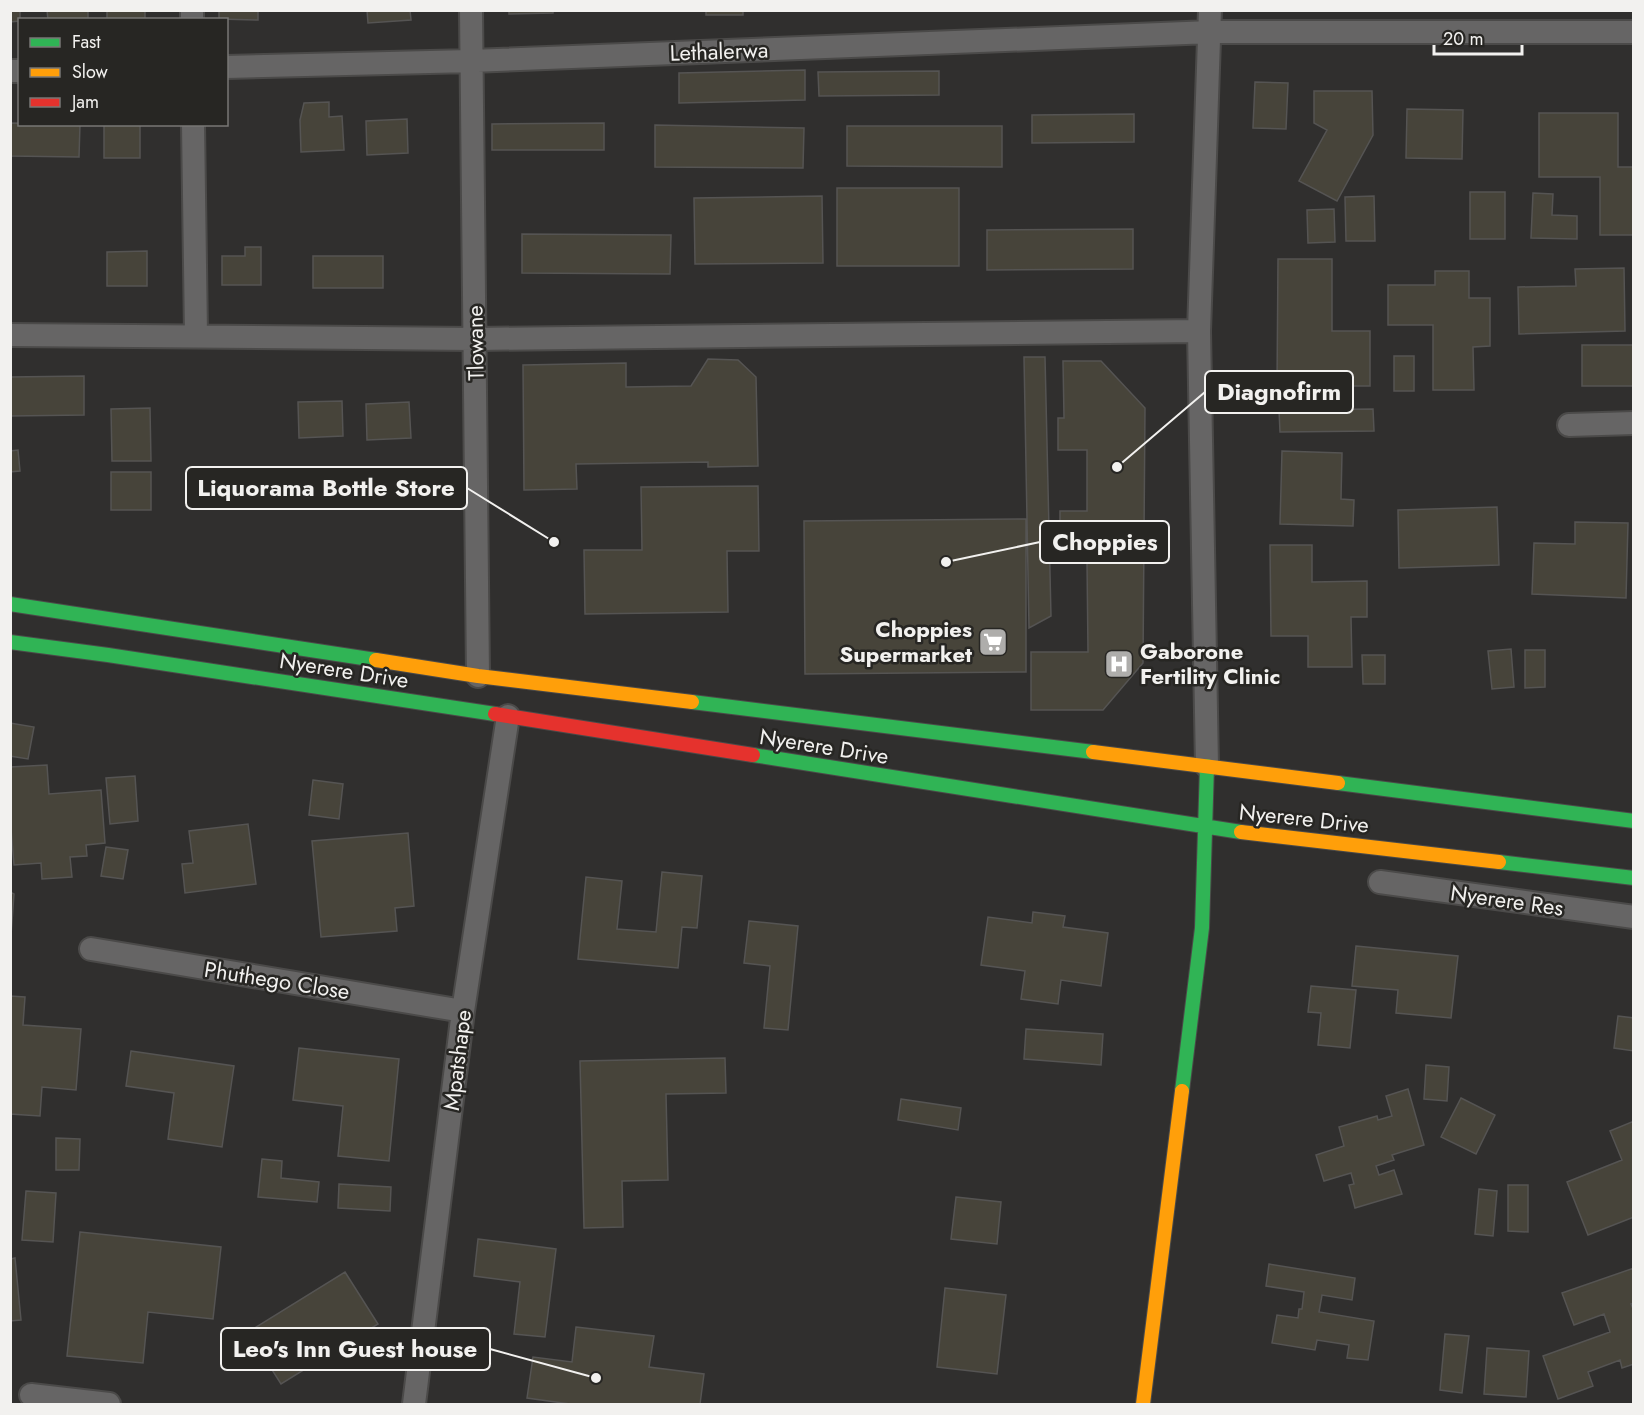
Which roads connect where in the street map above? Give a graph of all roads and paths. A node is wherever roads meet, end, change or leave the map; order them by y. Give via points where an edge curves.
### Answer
1 (471, 10) edge
2 (1211, 21) edge
3 (1634, 32) edge
4 (471, 61) junction
5 (228, 67) edge
6 (192, 126) edge
7 (1199, 331) junction
8 (10, 335) edge
9 (196, 335) junction
10 (475, 339) junction
11 (1634, 423) edge
12 (1569, 425) dead end
13 (10, 604) edge
14 (10, 642) edge
15 (478, 676) junction
16 (508, 716) junction
17 (1208, 766) junction
18 (1634, 821) edge
19 (1205, 828) junction
20 (1634, 878) edge
21 (1380, 882) dead end
22 (1634, 917) edge
23 (91, 949) dead end
24 (463, 1011) junction
25 (31, 1395) dead end
26 (109, 1404) edge
27 (414, 1404) edge
28 (1143, 1404) edge

1 - 4 street, Tlowane
2 - 3 street, Lethalerwa
2 - 4 street, Lethalerwa
2 - 7 street
4 - 5 street, Lethalerwa
4 - 10 street, Tlowane
6 - 9 street
7 - 10 street
7 - 17 street
8 - 9 street
9 - 10 street
10 - 15 street, Tlowane
11 - 12 street
13 - 15 main road, Nyerere Drive
14 - 16 main road, Nyerere Drive
15 - 17 main road, Nyerere Drive
16 - 19 main road, Nyerere Drive
16 - 24 street, Mpatshape
17 - 18 main road, Nyerere Drive
17 - 19 main road
19 - 20 main road, Nyerere Drive
19 - 28 main road via 1202,927
21 - 22 street, Nyerere Res
23 - 24 street, Phuthego Close
24 - 27 street, Mpatshape
25 - 26 street

